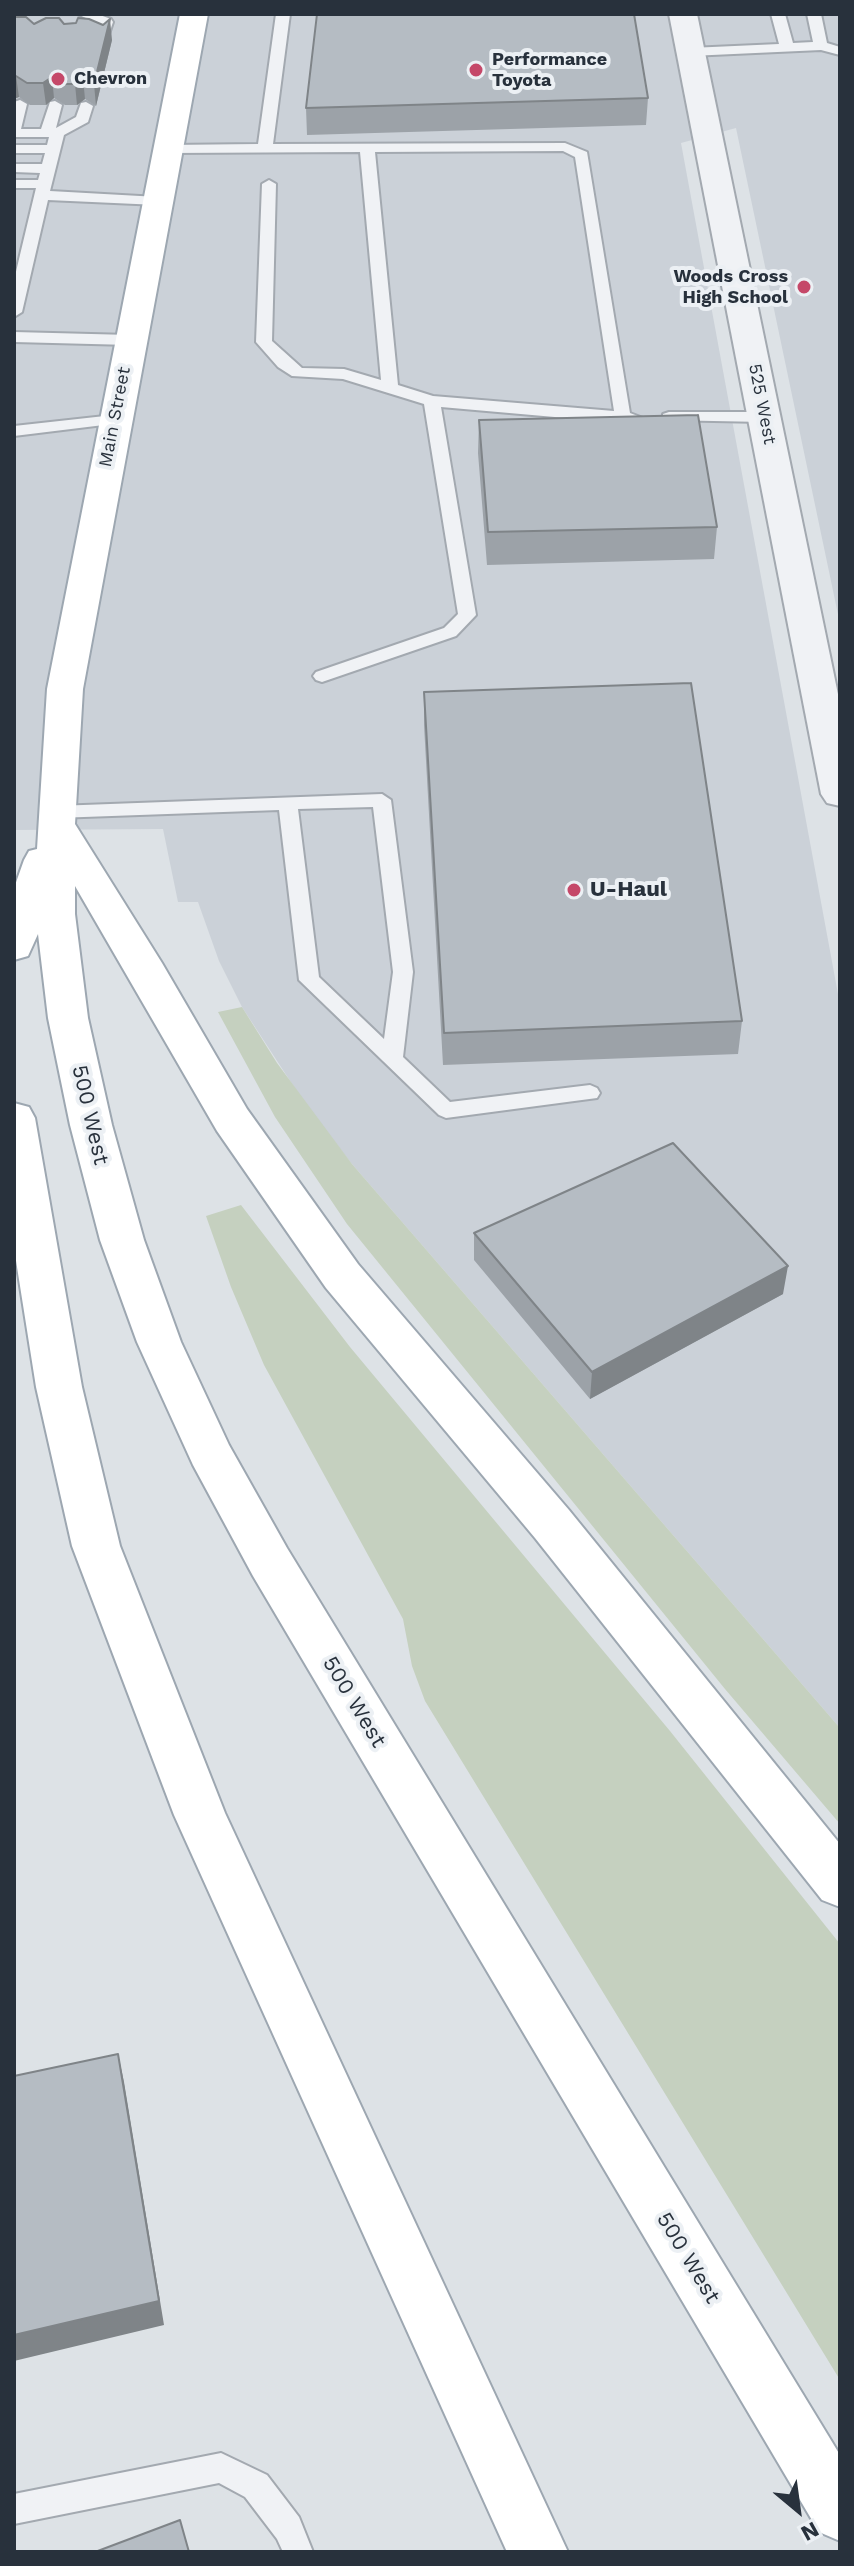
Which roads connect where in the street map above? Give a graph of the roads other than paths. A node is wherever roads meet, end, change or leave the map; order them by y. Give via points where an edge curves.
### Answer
1 (84, 14) edge
2 (194, 14) edge
3 (283, 14) edge
4 (683, 14) edge
5 (778, 14) edge
6 (814, 14) edge
7 (101, 40) edge
8 (821, 46) junction
9 (787, 47) junction
10 (840, 51) edge
11 (690, 52) junction
12 (20, 104) edge
13 (55, 105) edge
14 (86, 106) edge
15 (14, 131) edge
16 (52, 139) junction
17 (367, 148) junction
18 (14, 149) edge
19 (168, 149) junction
20 (265, 149) junction
21 (14, 168) edge
22 (45, 183) junction
23 (14, 184) edge
24 (269, 184) dead end
25 (158, 201) junction
26 (14, 243) edge
27 (31, 243) junction
28 (14, 311) edge
29 (14, 337) edge
30 (130, 340) junction
31 (390, 388) junction
32 (432, 401) junction
33 (764, 417) junction
34 (623, 418) junction
35 (114, 420) junction
36 (14, 431) edge
37 (322, 676) dead end
38 (840, 794) edge
39 (288, 804) junction
40 (56, 818) junction
41 (14, 946) edge
42 (392, 1059) junction
43 (590, 1093) dead end
44 (14, 1118) edge
45 (840, 1883) edge
46 (14, 2509) edge
47 (840, 2511) edge
48 (298, 2552) edge
49 (538, 2552) edge

1 - 7 lane via 106,22
2 - 19 main road, Main Street
3 - 20 lane
4 - 11 street, 525 West
5 - 9 lane
6 - 8 lane
8 - 9 lane
8 - 10 lane
9 - 11 lane
11 - 33 street, 525 West
12 - 15 lane
13 - 16 lane
14 - 16 lane via 83,119
15 - 16 lane
16 - 18 lane
16 - 22 lane
17 - 20 lane
17 - 31 lane
17 - 34 lane via 565,147 582,155
19 - 20 lane
19 - 25 main road, Main Street
21 - 22 lane
22 - 23 lane
22 - 25 lane
22 - 27 lane
24 - 31 lane via 264,342 298,373 344,374
25 - 30 main road, Main Street
26 - 27 lane
27 - 28 lane
29 - 30 lane
30 - 35 main road, Main Street
31 - 32 lane
32 - 34 lane
32 - 37 lane via 467,615 450,632
33 - 34 lane
33 - 38 street, 525 West
35 - 36 lane
35 - 40 main road, Main Street via 70,658
39 - 40 lane
39 - 42 lane via 309,980
39 - 42 lane via 382,800 403,972
40 - 41 main road
40 - 45 main road via 232,1120 342,1276 552,1524
40 - 47 main road, 500 West via 55,914 68,1018 91,1125 122,1240 159,1342 209,1452
42 - 43 lane via 446,1110
44 - 49 main road via 59,1387 96,1546 200,1815
46 - 48 lane via 221,2468 256,2486 288,2528

